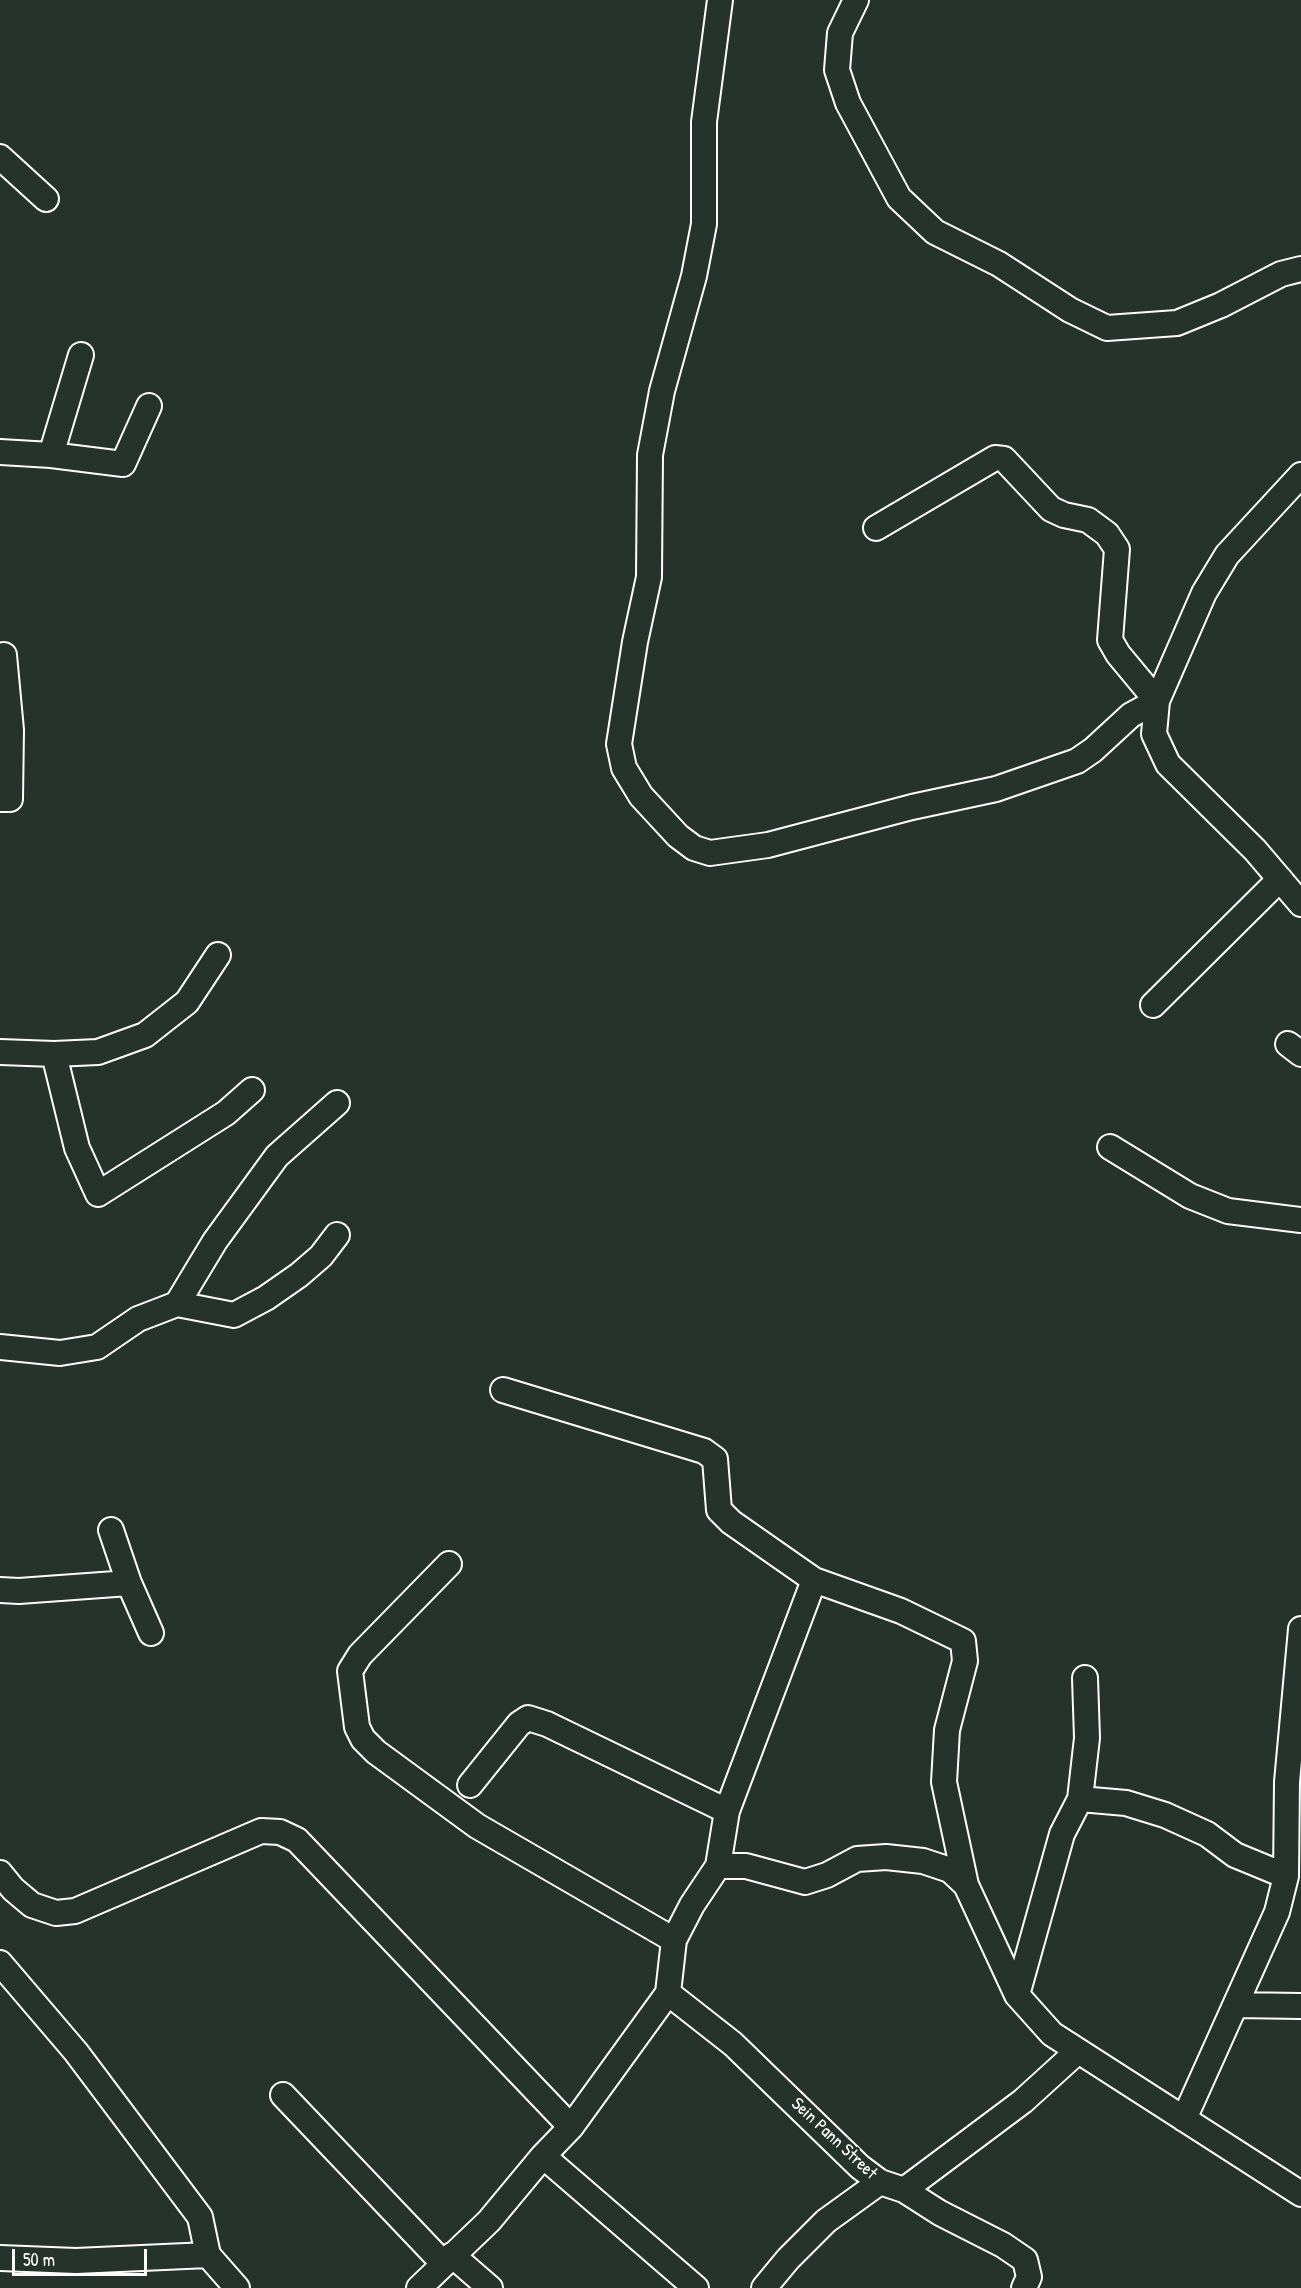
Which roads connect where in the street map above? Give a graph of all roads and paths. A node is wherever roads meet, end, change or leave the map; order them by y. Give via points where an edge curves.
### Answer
1 (720, 0) edge
2 (856, 0) edge
3 (0, 157) edge
4 (46, 199) dead end
5 (1301, 269) edge
6 (81, 355) dead end
7 (149, 406) dead end
8 (0, 452) edge
9 (51, 455) junction
10 (1301, 475) edge
11 (876, 528) dead end
12 (4, 655) dead end
13 (1157, 701) junction
14 (0, 799) edge
15 (1280, 879) junction
16 (1301, 904) edge
17 (218, 955) dead end
18 (1153, 1005) dead end
19 (0, 1052) edge
20 (54, 1054) junction
21 (252, 1090) dead end
22 (337, 1103) dead end
23 (1110, 1147) dead end
24 (1301, 1220) edge
25 (337, 1235) dead end
26 (177, 1304) junction
27 (0, 1347) edge
28 (502, 1390) dead end
29 (111, 1530) dead end
30 (449, 1564) dead end
31 (814, 1580) junction
32 (129, 1583) junction
33 (0, 1590) edge
34 (151, 1633) dead end
35 (1301, 1641) edge
36 (1085, 1678) dead end
37 (470, 1785) dead end
38 (1080, 1799) junction
39 (727, 1811) junction
40 (718, 1866) junction
41 (0, 1873) edge
42 (1286, 1876) junction
43 (966, 1885) junction
44 (674, 1940) junction
45 (0, 1963) edge
46 (668, 1993) junction
47 (1017, 1995) junction
48 (1236, 2005) junction
49 (1301, 2006) edge
50 (1078, 2051) junction
51 (283, 2095) dead end
52 (1184, 2119) junction
53 (571, 2127) junction
54 (543, 2156) junction
55 (880, 2182) junction
56 (904, 2190) junction
57 (1301, 2194) edge
58 (208, 2255) junction
59 (0, 2258) edge
60 (447, 2259) junction
61 (237, 2288) edge
62 (419, 2288) edge
63 (490, 2288) edge
64 (696, 2288) edge
65 (764, 2288) edge
66 (1024, 2288) edge

1 - 13 street via 704,122 704,225 650,455 649,577 618,744 624,768 640,796 694,848 710,853 768,845 996,789 1077,761 1131,714
2 - 5 street via 840,33 840,81 898,198 935,232 999,264 1070,310 1107,328 1177,323 1281,274
3 - 4 street
6 - 9 street
7 - 9 street via 123,464
8 - 9 street
10 - 13 street via 1227,555 1204,593
11 - 13 street via 995,458 1004,459 1051,509 1088,520 1107,534 1117,549 1110,640
12 - 14 street via 11,730 10,799
13 - 15 street via 1154,735 1168,764
15 - 16 street
15 - 18 street
17 - 20 street via 187,1002 145,1035 98,1052
19 - 20 street
20 - 21 street via 77,1148 98,1194 226,1113
22 - 26 street via 277,1156 215,1241
23 - 24 street via 1190,1196 1228,1211
25 - 26 street via 299,1275 234,1315
26 - 27 street via 138,1318 98,1347 60,1353
28 - 31 street via 704,1450 715,1459 719,1510
29 - 32 street
30 - 44 street via 360,1655 350,1671 357,1727 363,1739 477,1826
31 - 39 street
31 - 43 street via 901,1611 963,1641 965,1661 947,1730 944,1782
32 - 33 street
32 - 34 street
35 - 42 street via 1287,1782
36 - 38 street via 1087,1738
37 - 39 street via 528,1718
38 - 42 street via 1126,1803 1165,1815 1207,1834 1235,1855
38 - 47 street via 1062,1834
39 - 40 street
40 - 43 street via 746,1866 805,1882 857,1859 886,1857 923,1861 950,1870
40 - 44 street
41 - 53 street via 32,1905 56,1913 75,1911 261,1831 280,1832 297,1840
42 - 48 street via 1277,1912
43 - 47 street
44 - 46 street
45 - 58 street via 76,2052 200,2217
46 - 53 street
46 - 55 street, Sein Pann Street via 733,2044
47 - 50 street via 1052,2034
48 - 49 street
48 - 52 street
50 - 52 street
50 - 56 street via 1023,2101
51 - 60 street
52 - 57 street
53 - 54 street
54 - 60 street via 489,2221
54 - 64 street
55 - 56 street, Sein Pann Street
55 - 65 street via 826,2221
56 - 66 street, Sein Pann Street via 1025,2260 1029,2277
58 - 59 street via 76,2261
58 - 61 street
60 - 62 street
60 - 63 street

